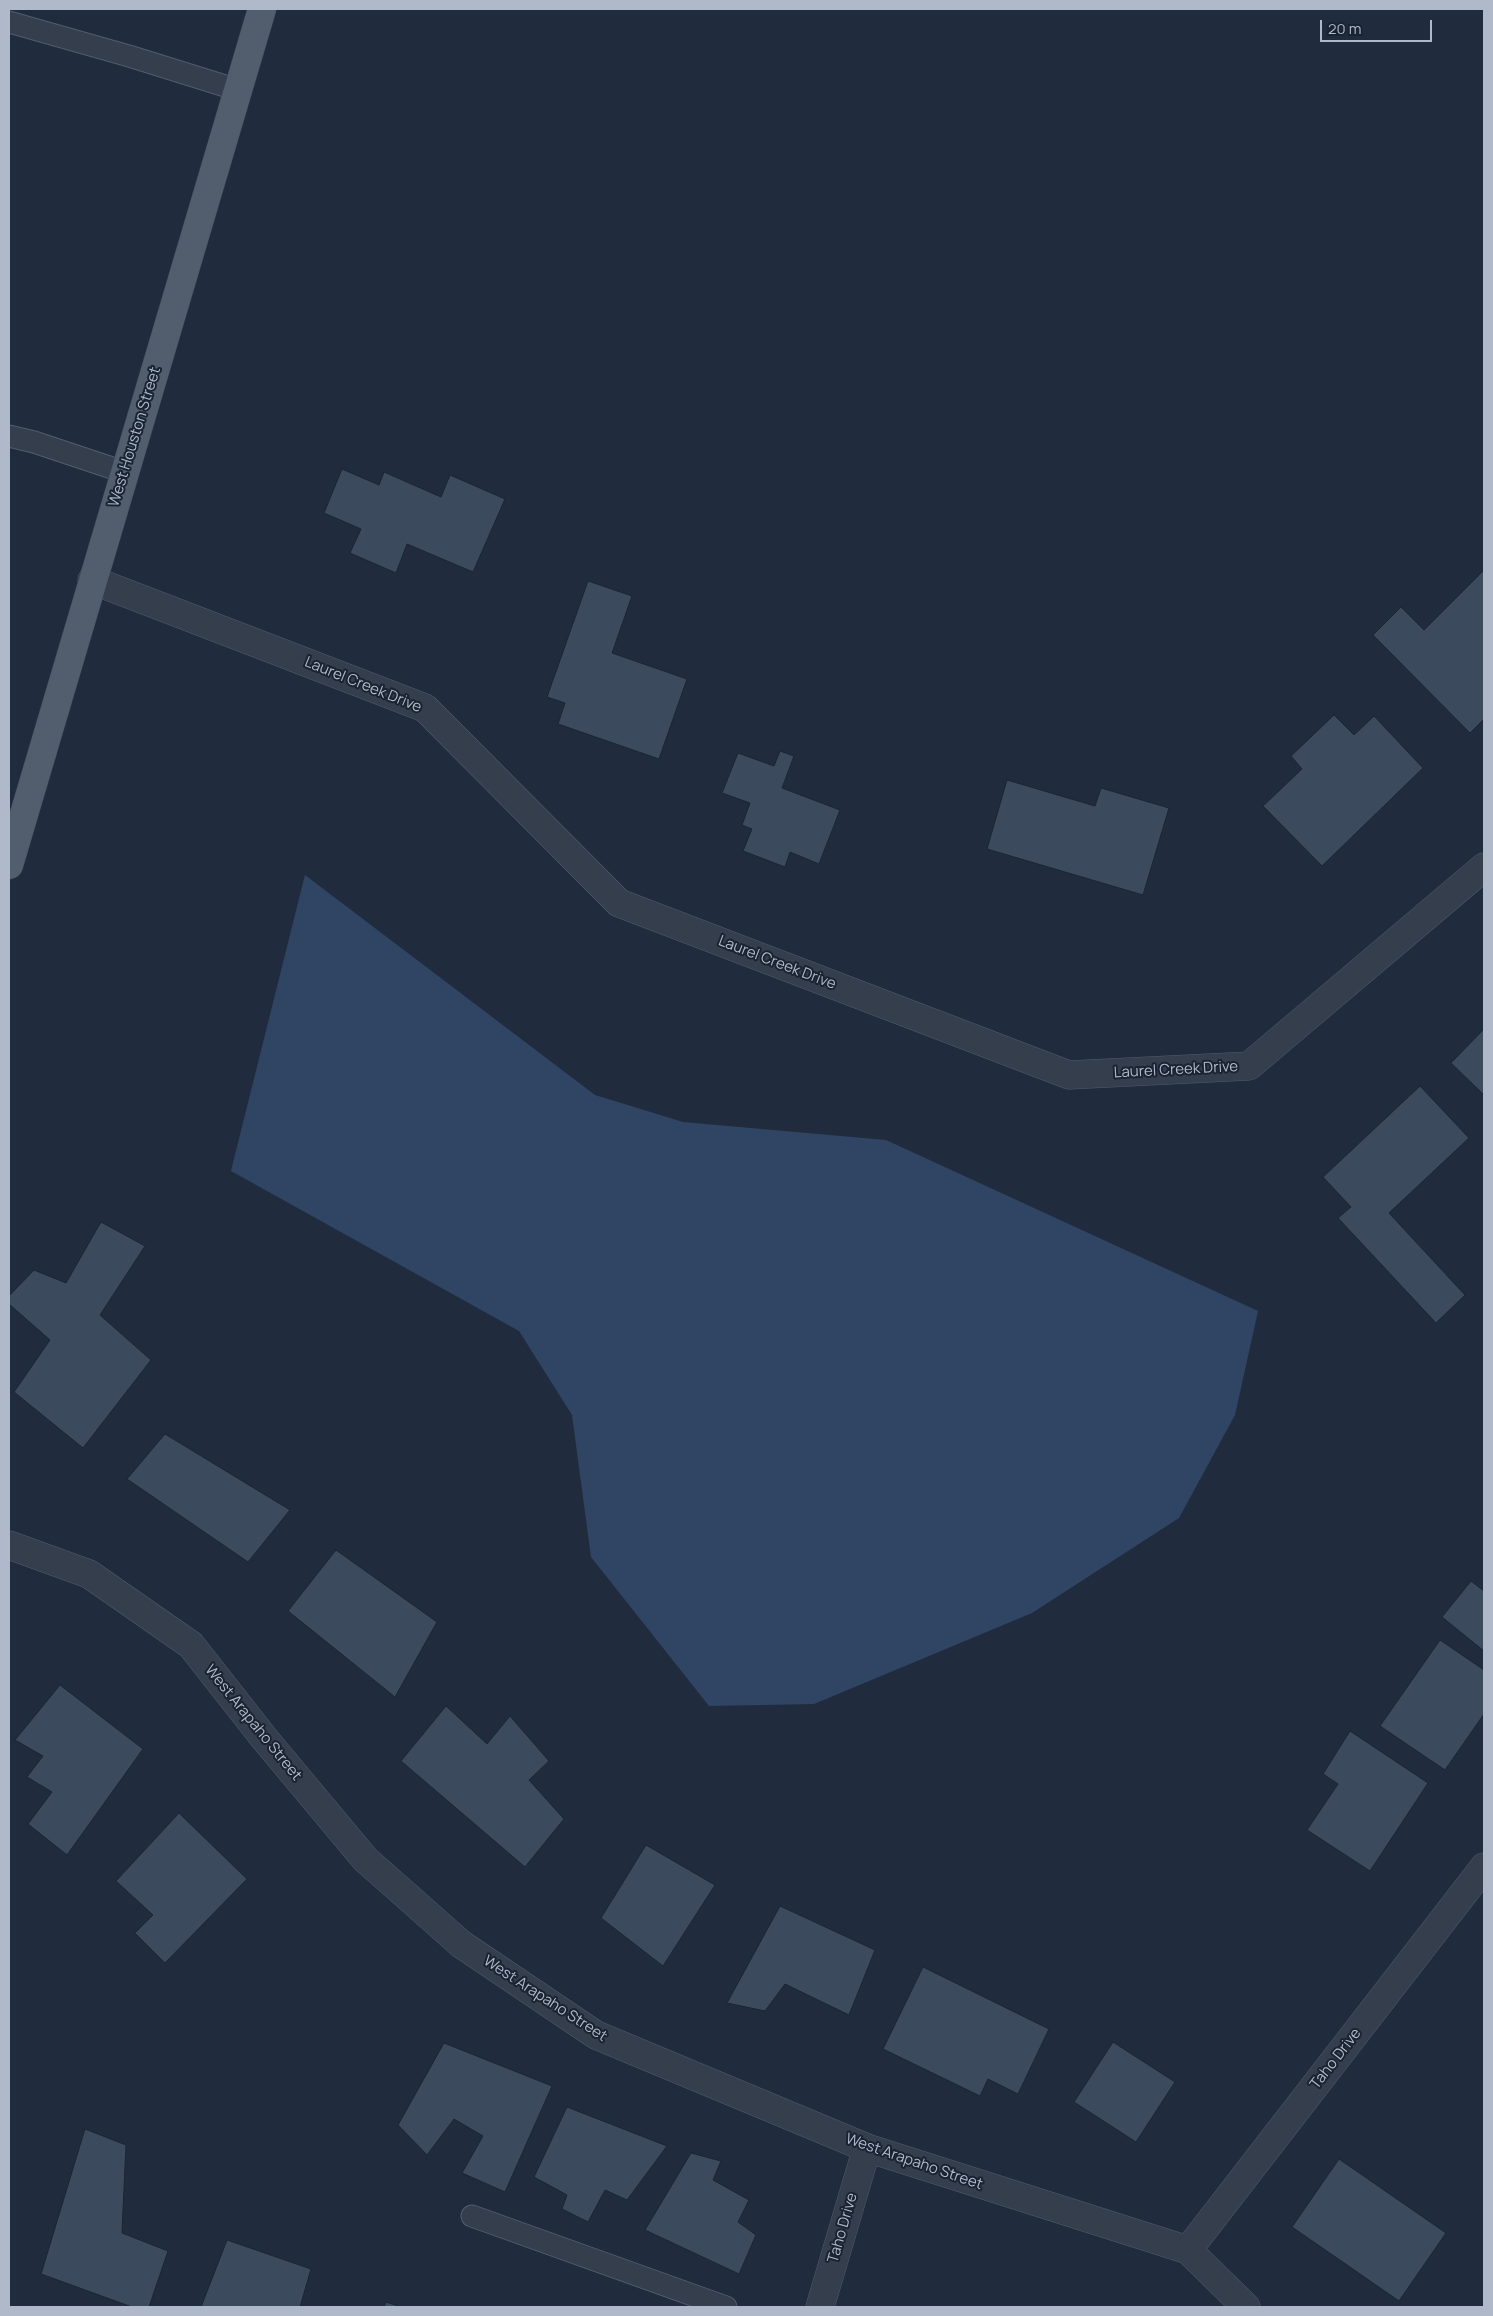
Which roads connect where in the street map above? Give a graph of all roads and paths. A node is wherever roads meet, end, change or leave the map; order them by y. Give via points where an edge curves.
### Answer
1 (262, 9) edge
2 (9, 22) edge
3 (238, 90) junction
4 (9, 436) edge
5 (124, 472) junction
6 (92, 580) junction
7 (9, 865) edge
8 (1484, 867) edge
9 (9, 1545) edge
10 (1484, 1867) edge
11 (866, 2148) junction
12 (472, 2216) dead end
13 (1188, 2250) junction
14 (726, 2307) edge
15 (820, 2307) edge
16 (1246, 2307) edge

1 - 3 main road, West Houston Street
2 - 3 lane
3 - 5 main road, West Houston Street
4 - 5 lane
5 - 6 main road, West Houston Street
6 - 7 main road, West Houston Street
6 - 8 street, Laurel Creek Drive via 425,708 619,903 1069,1075 1250,1066
9 - 11 street, West Arapaho Street via 89,1574 191,1645 365,1859 462,1944 596,2035
10 - 13 street, Taho Drive
11 - 13 street, West Arapaho Street
11 - 15 street, Taho Drive
12 - 14 lane
13 - 16 street, West Arapaho Street

